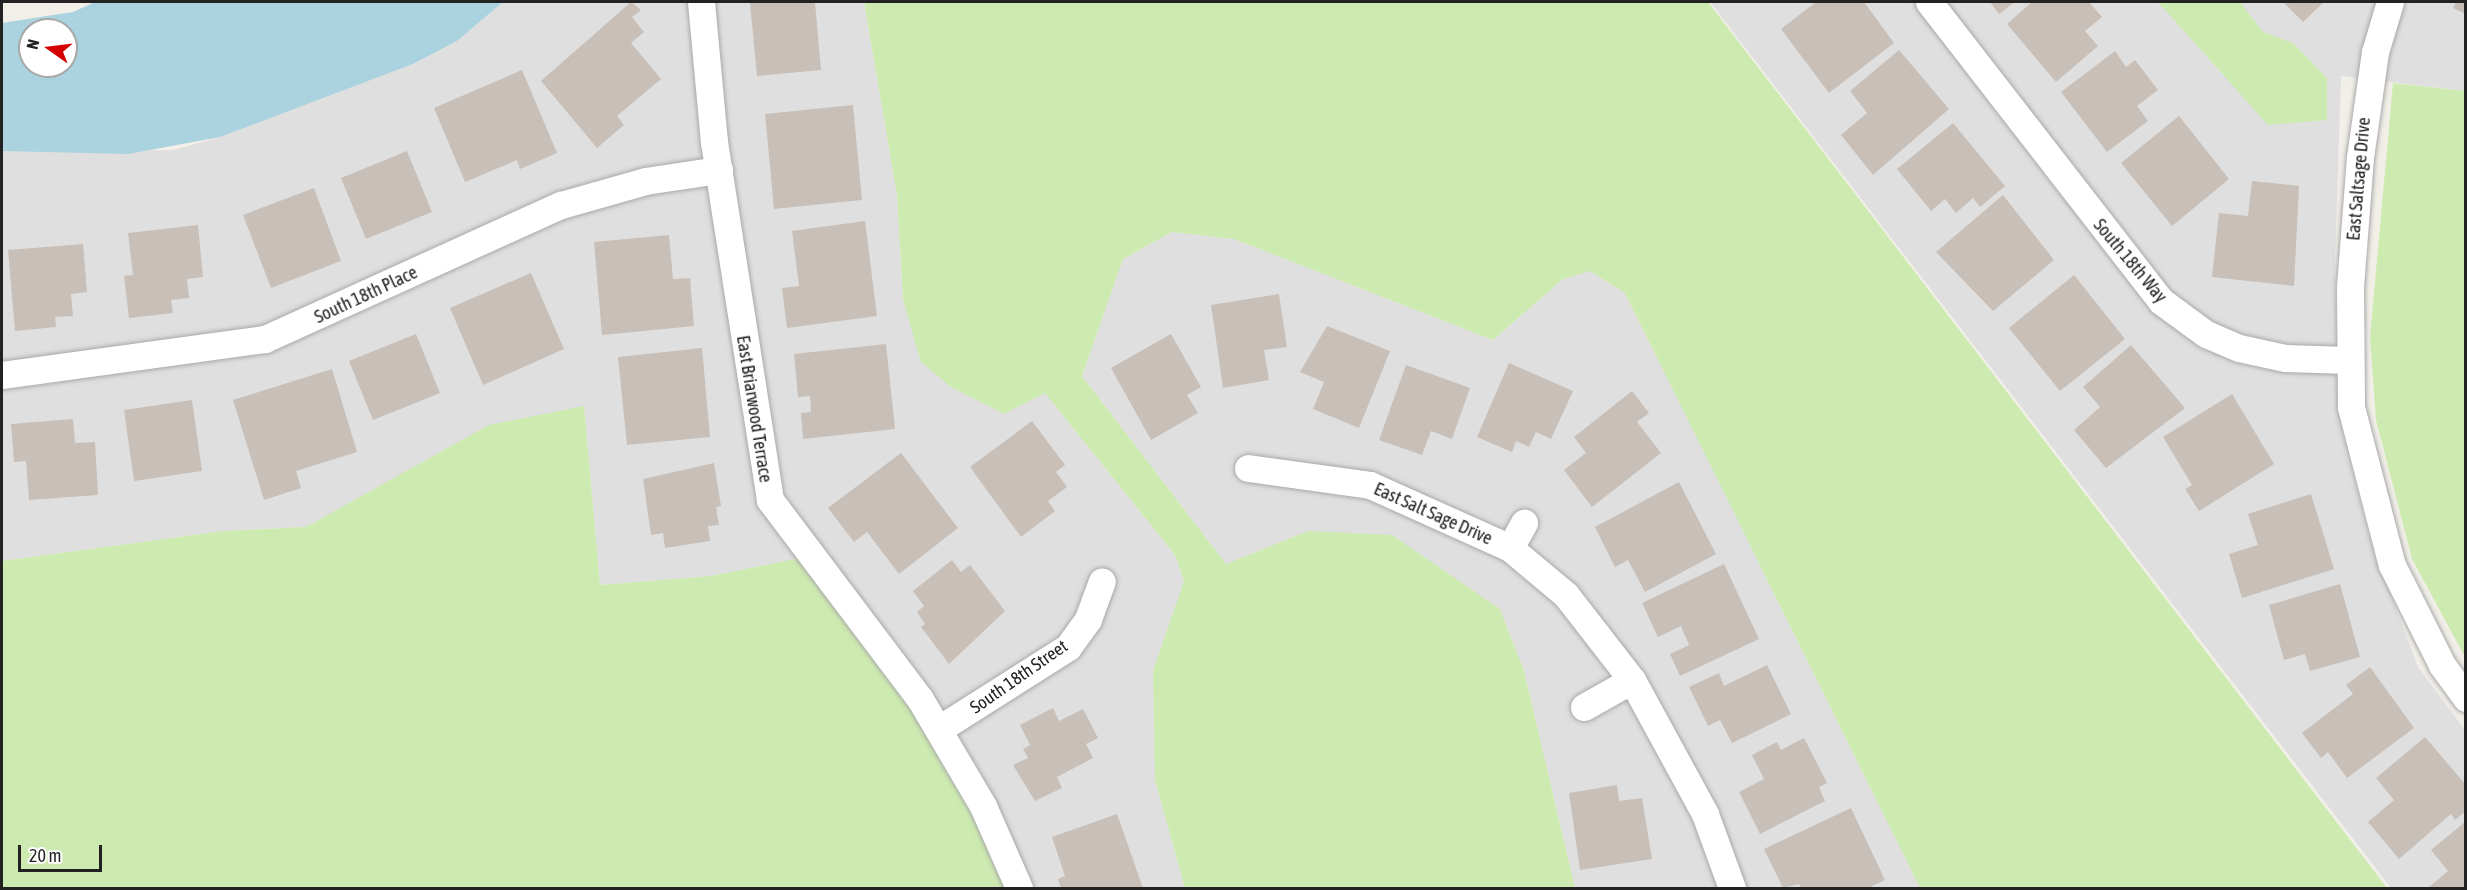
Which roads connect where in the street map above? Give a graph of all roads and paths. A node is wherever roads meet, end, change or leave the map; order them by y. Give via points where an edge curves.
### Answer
1 (701, 2) edge
2 (1929, 2) edge
3 (2390, 2) edge
4 (718, 170) junction
5 (2349, 360) junction
6 (2, 375) edge
7 (1248, 468) dead end
8 (1524, 523) dead end
9 (1510, 548) junction
10 (1102, 581) dead end
11 (1632, 680) junction
12 (2466, 698) edge
13 (1584, 707) dead end
14 (939, 729) junction
15 (1019, 888) edge
16 (1732, 888) edge

1 - 4 street, East Briarwood Terrace
2 - 5 street, South 18th Way via 2161,301 2206,334 2239,348 2285,358
3 - 5 street, East Saltsage Drive via 2374,52 2360,157
4 - 6 street, South 18th Place via 645,181 561,205 264,339
4 - 14 street, East Briarwood Terrace via 770,500
5 - 12 street via 2351,407 2392,565 2442,665
7 - 9 street, East Salt Sage Drive via 1370,485
8 - 9 street, East Salt Sage Drive
9 - 11 street, East Salt Sage Drive via 1566,595
10 - 14 street, South 18th Street via 1088,619 1068,647
11 - 13 street
11 - 16 street, East Salt Sage Drive via 1705,814
14 - 15 street, East Briarwood Terrace via 983,806

